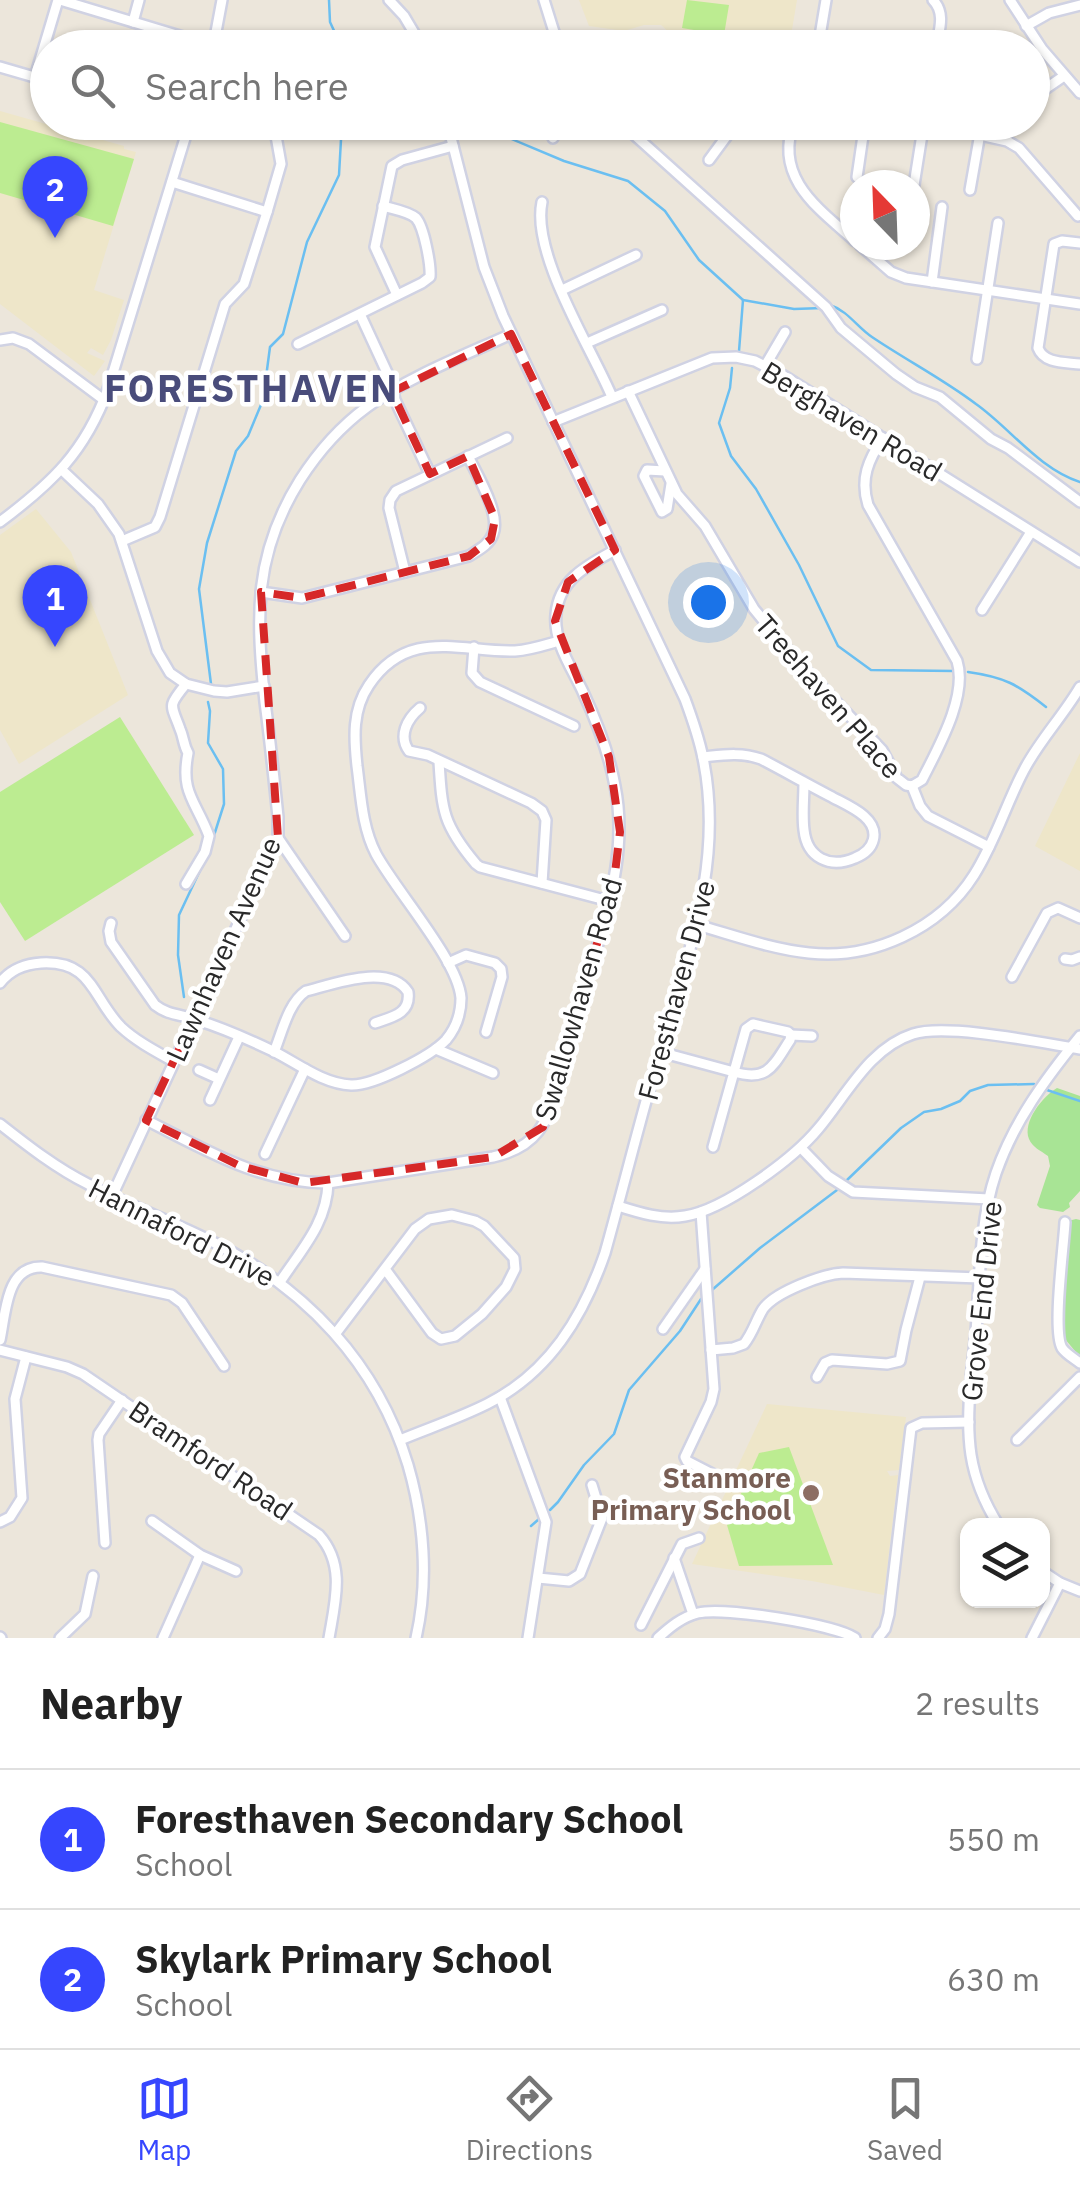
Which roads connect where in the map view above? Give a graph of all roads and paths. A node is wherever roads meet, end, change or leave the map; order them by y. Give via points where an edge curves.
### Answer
1 (59, 0) edge
2 (139, 0) edge
3 (222, 0) edge
4 (389, 0) edge
5 (544, 0) edge
6 (826, 0) edge
7 (932, 0) edge
8 (1010, 0) edge
9 (1080, 5) edge
10 (133, 22) junction
11 (1026, 26) junction
12 (50, 30) edge
13 (159, 30) edge
14 (216, 30) edge
15 (412, 30) edge
16 (553, 30) edge
17 (821, 30) edge
18 (939, 30) edge
19 (1029, 30) edge
20 (1050, 58) edge
21 (0, 67) edge
22 (30, 76) edge
23 (1064, 76) junction
24 (1050, 86) edge
25 (1080, 93) edge
26 (185, 140) edge
27 (277, 140) edge
28 (451, 140) edge
29 (640, 140) edge
30 (724, 140) edge
31 (792, 140) edge
32 (862, 140) edge
33 (921, 140) edge
34 (979, 140) edge
35 (1002, 140) edge
36 (453, 146) junction
37 (709, 160) dead end
38 (858, 170) edge
39 (916, 170) edge
40 (172, 182) junction
41 (970, 190) dead end
42 (542, 202) dead end
43 (383, 206) junction
44 (942, 207) dead end
45 (267, 212) junction
46 (1078, 216) edge
47 (998, 223) dead end
48 (840, 228) edge
49 (1080, 243) edge
50 (636, 256) dead end
51 (877, 260) edge
52 (932, 282) junction
53 (562, 290) junction
54 (988, 290) junction
55 (398, 296) junction
56 (1045, 299) junction
57 (1080, 304) edge
58 (662, 310) dead end
59 (360, 314) junction
60 (784, 332) dead end
61 (511, 334) junction
62 (0, 340) edge
63 (298, 344) dead end
64 (587, 344) junction
65 (977, 359) dead end
66 (1080, 364) edge
67 (765, 366) junction
68 (628, 391) junction
69 (392, 392) junction
70 (612, 397) junction
71 (104, 400) junction
72 (553, 422) junction
73 (507, 438) dead end
74 (882, 438) junction
75 (468, 456) junction
76 (62, 470) junction
77 (665, 470) junction
78 (430, 474) junction
79 (671, 483) junction
80 (1080, 502) edge
81 (0, 522) edge
82 (1031, 532) junction
83 (122, 541) junction
84 (615, 550) junction
85 (1080, 562) edge
86 (406, 572) junction
87 (261, 592) junction
88 (982, 610) dead end
89 (559, 641) junction
90 (474, 647) junction
91 (186, 684) junction
92 (264, 686) junction
93 (1080, 688) edge
94 (420, 708) dead end
95 (574, 726) dead end
96 (703, 758) junction
97 (439, 762) junction
98 (804, 782) junction
99 (914, 786) junction
100 (278, 838) junction
101 (989, 846) junction
102 (542, 883) junction
103 (186, 884) dead end
104 (610, 901) junction
105 (1080, 918) edge
106 (111, 923) dead end
107 (696, 925) junction
108 (345, 936) dead end
109 (1080, 957) edge
110 (1065, 959) dead end
111 (448, 963) junction
112 (1012, 977) dead end
113 (0, 982) edge
114 (194, 1018) junction
115 (375, 1023) dead end
116 (486, 1032) dead end
117 (791, 1035) junction
118 (812, 1036) dead end
119 (1080, 1036) edge
120 (239, 1037) junction
121 (1075, 1048) edge
122 (436, 1049) junction
123 (274, 1052) junction
124 (660, 1052) junction
125 (173, 1061) junction
126 (305, 1069) junction
127 (199, 1070) dead end
128 (734, 1072) junction
129 (493, 1073) dead end
130 (220, 1079) junction
131 (210, 1100) dead end
132 (146, 1120) junction
133 (0, 1124) edge
134 (713, 1147) dead end
135 (801, 1148) junction
136 (266, 1154) dead end
137 (328, 1183) junction
138 (112, 1196) junction
139 (989, 1199) junction
140 (618, 1206) junction
141 (701, 1212) junction
142 (1065, 1222) dead end
143 (385, 1268) junction
144 (705, 1269) junction
145 (920, 1277) junction
146 (980, 1278) junction
147 (280, 1282) junction
148 (663, 1330) dead end
149 (336, 1333) junction
150 (0, 1340) edge
151 (0, 1350) edge
152 (711, 1350) junction
153 (26, 1357) junction
154 (1080, 1364) edge
155 (224, 1366) dead end
156 (1080, 1376) edge
157 (817, 1377) dead end
158 (500, 1397) junction
159 (122, 1400) junction
160 (969, 1422) junction
161 (400, 1440) junction
162 (1017, 1440) dead end
163 (720, 1478) dead end
164 (592, 1486) dead end
165 (995, 1518) edge
166 (152, 1521) dead end
167 (0, 1522) edge
168 (698, 1538) dead end
169 (105, 1543) dead end
170 (200, 1555) junction
171 (674, 1558) junction
172 (236, 1571) dead end
173 (93, 1576) dead end
174 (1050, 1576) edge
175 (538, 1578) junction
176 (1060, 1583) junction
177 (1080, 1591) edge
178 (693, 1614) junction
179 (641, 1626) dead end
180 (60, 1638) edge
181 (163, 1638) edge
182 (329, 1638) edge
183 (416, 1638) edge
184 (528, 1638) edge
185 (658, 1638) edge
186 (856, 1638) edge
187 (878, 1638) edge
188 (1032, 1638) edge

1 - 10 street
1 - 12 street
2 - 10 street
3 - 14 street
4 - 15 street
5 - 16 street
6 - 17 street
7 - 18 street via 941,13
8 - 11 street
9 - 11 street
10 - 13 street
11 - 19 street
20 - 23 street
21 - 22 street
23 - 24 street
23 - 25 street
26 - 40 street
27 - 45 street via 281,164
28 - 36 street, Foresthaven Drive
29 - 80 street via 896,374 940,397
30 - 37 street
31 - 48 street via 793,176
32 - 38 street
33 - 39 street
34 - 41 street
35 - 46 street via 1018,148
36 - 43 street via 394,164
36 - 61 street, Foresthaven Drive via 484,267
40 - 45 street
40 - 71 street
42 - 53 street via 544,244
43 - 55 street via 375,251
43 - 55 street via 417,220 430,264 428,280
44 - 52 street
45 - 83 street via 244,284 224,304 157,524
47 - 54 street
49 - 56 street via 1054,244
50 - 53 street
51 - 52 street via 906,278
52 - 54 street
53 - 64 street
54 - 56 street
54 - 65 street
55 - 59 street
56 - 57 street
56 - 66 street via 1039,352 1048,360
58 - 64 street
59 - 63 street
59 - 69 street
60 - 67 street
61 - 69 street, Lawnhaven Avenue
61 - 72 street, Foresthaven Drive
62 - 71 street via 29,344
64 - 70 street
67 - 68 street, Berghaven Road via 736,356 712,358
67 - 74 street, Berghaven Road
68 - 70 street, Berghaven Road
68 - 77 street, Treehaven Place
69 - 78 street
69 - 87 street, Lawnhaven Avenue via 349,423 306,471 274,534
70 - 72 street, Berghaven Road
71 - 76 street
72 - 84 street, Foresthaven Drive
73 - 75 street
74 - 82 street, Berghaven Road
74 - 99 street via 865,475 868,505 960,671 958,700
75 - 78 street
75 - 86 street via 495,518 491,539 469,556
76 - 81 street
76 - 83 street
77 - 79 street, Treehaven Place
77 - 79 street via 644,476 662,512
78 - 86 street via 390,500
79 - 99 street, Treehaven Place via 764,621 882,750 897,778
82 - 85 street, Berghaven Road
82 - 88 street
83 - 91 street via 163,664
84 - 89 street, Swallowhaven Road via 568,582 556,607
84 - 96 street, Foresthaven Drive via 680,687
86 - 87 street via 302,598
87 - 92 street, Lawnhaven Avenue
89 - 90 street via 517,651
89 - 104 street, Swallowhaven Road via 600,731 615,785 620,832
90 - 95 street via 472,672 480,682
90 - 111 street via 419,649 394,660 367,688 355,728 370,840
91 - 92 street via 227,692
91 - 103 street via 172,714 188,752 187,788 210,836
92 - 100 street, Lawnhaven Avenue
93 - 101 street via 1026,766
94 - 97 street via 408,722 405,746
96 - 98 street via 753,756
96 - 107 street, Foresthaven Drive via 710,838
97 - 102 street via 443,813 472,859
97 - 102 street via 542,811
98 - 98 street via 804,834 818,856 834,863 867,851 875,838 866,817
99 - 101 street, Treehaven Place via 928,816
100 - 108 street
100 - 114 street, Lawnhaven Avenue
101 - 107 street via 964,889 935,917 863,950 795,951
102 - 104 street
104 - 137 street, Swallowhaven Road via 550,1113 537,1136 492,1158
105 - 112 street via 1058,908 1047,913
106 - 114 street via 110,942 155,1005
107 - 124 street, Foresthaven Drive
109 - 110 street
111 - 116 street via 466,955 501,969
111 - 122 street via 460,1008
113 - 125 street via 35,963 74,968 123,1028
114 - 120 street
114 - 125 street, Lawnhaven Avenue
115 - 123 street via 408,1004 408,992 396,980 366,978 306,992
117 - 118 street
117 - 128 street via 766,1072
117 - 128 street via 747,1027
119 - 121 street, Grove End Drive
120 - 123 street
120 - 130 street
121 - 135 street via 958,1032 909,1035 868,1064
121 - 139 street, Grove End Drive via 1022,1115
122 - 126 street via 359,1084
122 - 129 street
123 - 126 street
124 - 128 street
124 - 140 street, Foresthaven Drive
125 - 132 street, Lawnhaven Avenue
126 - 136 street
127 - 130 street
128 - 134 street
130 - 131 street
132 - 137 street, Swallowhaven Road via 256,1172
132 - 138 street, Lawnhaven Avenue
133 - 138 street, Hannaford Drive
135 - 139 street via 853,1192
135 - 141 street
137 - 147 street via 322,1219
138 - 147 street, Hannaford Drive via 213,1242
139 - 146 street, Grove End Drive
140 - 141 street via 662,1217
140 - 158 street, Foresthaven Drive via 575,1322 544,1362
141 - 144 street
142 - 154 street via 1060,1340
143 - 143 street via 415,1228 452,1215 484,1226 516,1264 482,1314 456,1336 441,1339
143 - 149 street
144 - 148 street
144 - 152 street
145 - 146 street
145 - 152 street via 820,1278 771,1301 744,1344
145 - 157 street via 900,1361 828,1361
146 - 160 street, Grove End Drive
147 - 149 street, Hannaford Drive
149 - 161 street, Hannaford Drive via 367,1375
150 - 155 street via 15,1278 42,1267 171,1295
151 - 153 street, Bramford Road
152 - 163 street via 712,1396 685,1457
153 - 159 street, Bramford Road via 83,1374
153 - 167 street via 15,1399 22,1498
156 - 162 street
158 - 161 street, Foresthaven Drive
158 - 175 street via 546,1518
159 - 169 street via 98,1440
159 - 182 street, Bramford Road via 325,1542 337,1572
160 - 165 street, Grove End Drive via 977,1481
160 - 187 street via 910,1428 889,1614
161 - 183 street, Hannaford Drive via 424,1555
164 - 175 street via 602,1518 580,1574 569,1581
166 - 170 street
168 - 171 street via 682,1544
170 - 172 street
170 - 181 street
171 - 178 street
171 - 179 street
173 - 180 street via 85,1614
174 - 176 street
175 - 184 street
176 - 177 street
176 - 188 street
178 - 185 street
178 - 186 street via 724,1611 834,1628

